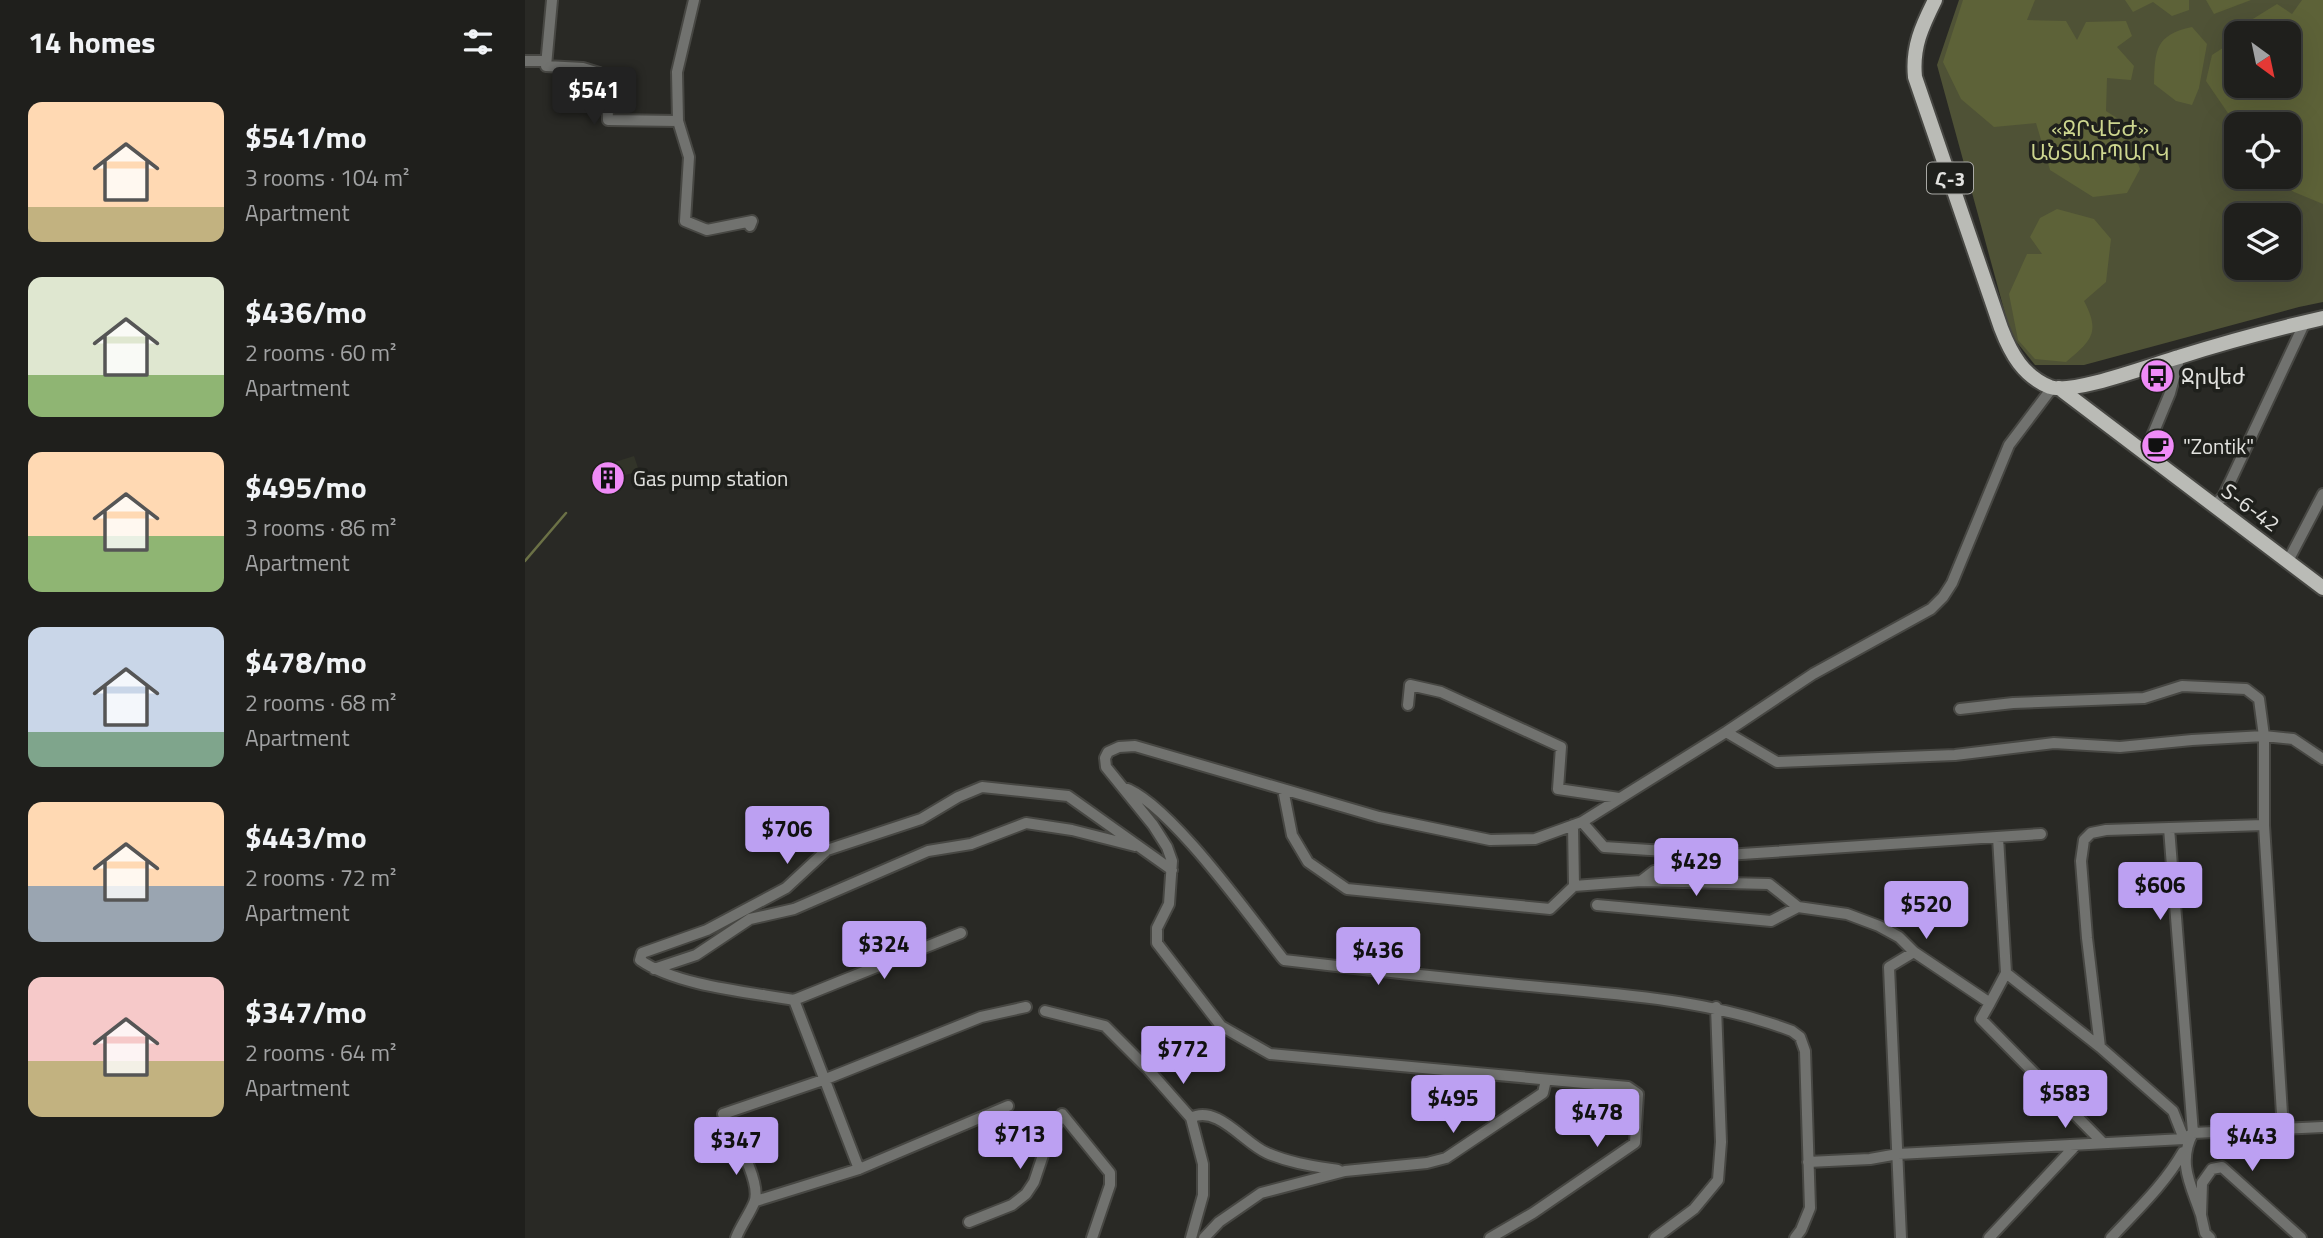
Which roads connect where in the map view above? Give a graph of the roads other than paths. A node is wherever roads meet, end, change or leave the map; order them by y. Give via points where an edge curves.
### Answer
1 (552, 0) edge
2 (694, 0) edge
3 (1934, 0) edge
4 (525, 61) edge
5 (546, 61) junction
6 (678, 121) junction
7 (750, 226) dead end
8 (2323, 318) edge
9 (2305, 322) junction
10 (2180, 356) junction
11 (2111, 379) junction
12 (2056, 388) junction
13 (2089, 409) junction
14 (2150, 441) dead end
15 (2323, 494) edge
16 (2213, 506) junction
17 (2288, 561) junction
18 (2323, 588) edge
19 (1408, 705) dead end
20 (1960, 709) dead end
21 (1726, 732) junction
22 (2264, 736) junction
23 (2323, 759) edge
24 (1122, 787) junction
25 (1283, 789) junction
26 (1619, 798) junction
27 (1578, 824) junction
28 (2265, 825) junction
29 (2169, 828) junction
30 (2041, 834) dead end
31 (1998, 837) junction
32 (1141, 848) junction
33 (1726, 855) junction
34 (1172, 870) junction
35 (1641, 881) junction
36 (1574, 886) junction
37 (1597, 905) dead end
38 (1798, 907) junction
39 (961, 933) dead end
40 (1914, 952) junction
41 (654, 969) junction
42 (2006, 972) junction
43 (795, 1000) junction
44 (1990, 1003) junction
45 (1026, 1007) dead end
46 (1716, 1007) junction
47 (1045, 1011) dead end
48 (2100, 1047) junction
49 (826, 1079) junction
50 (1546, 1080) junction
51 (1008, 1106) dead end
52 (1191, 1118) junction
53 (2323, 1128) edge
54 (2283, 1130) junction
55 (2187, 1139) junction
56 (2103, 1143) junction
57 (2076, 1145) junction
58 (1898, 1154) junction
59 (1808, 1162) junction
60 (859, 1169) junction
61 (1345, 1171) junction
62 (756, 1200) junction
63 (2200, 1215) junction
64 (969, 1222) dead end
65 (736, 1238) edge
66 (1093, 1238) edge
67 (1191, 1238) edge
68 (1204, 1238) edge
69 (1490, 1238) edge
70 (1655, 1238) edge
71 (1795, 1238) edge
72 (1901, 1238) edge
73 (1989, 1238) edge
74 (2111, 1238) edge
75 (2210, 1238) edge
76 (2301, 1238) edge

1 - 5 street
2 - 6 street via 677,72
3 - 12 main road, Հ-3 via 1917,37 1913,60 1925,110 2012,355 2025,371
4 - 5 street
5 - 6 street via 545,66 600,73 607,85 608,120
6 - 7 street via 689,157 685,220 707,230 752,221
8 - 9 main road
9 - 10 main road
9 - 16 street via 2223,497
10 - 11 main road
10 - 14 street
11 - 12 main road
11 - 13 main road via 2092,394
12 - 13 main road, Տ-6-42
12 - 21 street via 2009,444 1943,597
13 - 16 main road, Տ-6-42 / Տ-6-42
15 - 17 street
16 - 17 main road, Տ-6-42 / Տ-6-42
17 - 18 main road, Տ-6-42 / Տ-6-42
19 - 26 street via 1410,685 1441,692 1562,747 1558,789
20 - 22 street via 2144,698 2182,686 2246,689 2259,699
21 - 22 street via 1777,762 1955,755 2054,743 2120,747
21 - 26 street
22 - 23 street via 2293,739
22 - 28 street
24 - 25 street via 1106,768 1105,758 1119,747 1135,747
24 - 34 street via 1167,847
24 - 46 street via 1134,790 1160,810 1284,960
25 - 27 street via 1379,817 1490,840 1535,839
25 - 36 street via 1292,835 1308,862 1347,889 1550,909
26 - 27 street
27 - 33 street via 1604,847
27 - 36 street
28 - 29 street
28 - 54 street
29 - 48 street via 2106,830 2084,840 2081,861
29 - 55 street
30 - 31 street
31 - 33 street
31 - 42 street
32 - 34 street
32 - 41 street via 1026,823 971,844 928,850 794,909 750,919 696,956
32 - 41 street via 1068,796 982,787 921,819 827,850 786,888 707,930 642,953 640,960
33 - 35 street via 1721,865 1654,871
34 - 50 street via 1169,904 1157,928 1157,943 1221,1026 1250,1043 1270,1054
35 - 36 street
35 - 38 street via 1769,884
37 - 38 street via 1771,921
38 - 40 street via 1847,914 1879,926
39 - 43 street
40 - 44 street
40 - 58 street via 1889,967
41 - 43 street via 715,986
42 - 44 street
42 - 48 street
43 - 49 street
44 - 56 street via 1981,1019
45 - 49 street via 981,1017
46 - 59 street via 1800,1037 1807,1067
46 - 70 street via 1718,1180 1694,1209
47 - 52 street via 1105,1026
48 - 55 street via 2173,1111
49 - 60 street
49 - 62 street via 723,1114 754,1177
50 - 61 street via 1543,1093 1446,1158
50 - 69 street via 1628,1087 1638,1094 1635,1143
51 - 60 street
52 - 61 street via 1206,1114 1264,1152 1298,1164
52 - 67 street via 1203,1164 1203,1195
53 - 54 street
54 - 55 street
55 - 56 street
55 - 63 street via 2184,1163
55 - 74 street via 2174,1167
56 - 57 street
57 - 58 street
57 - 73 street
58 - 59 street
58 - 72 street
59 - 71 street via 1810,1208
60 - 62 street
61 - 68 street via 1261,1193
62 - 65 street
63 - 75 street
63 - 76 street via 2202,1183 2211,1169 2222,1167
64 - 66 street via 1012,1205 1026,1194 1062,1114 1110,1173

